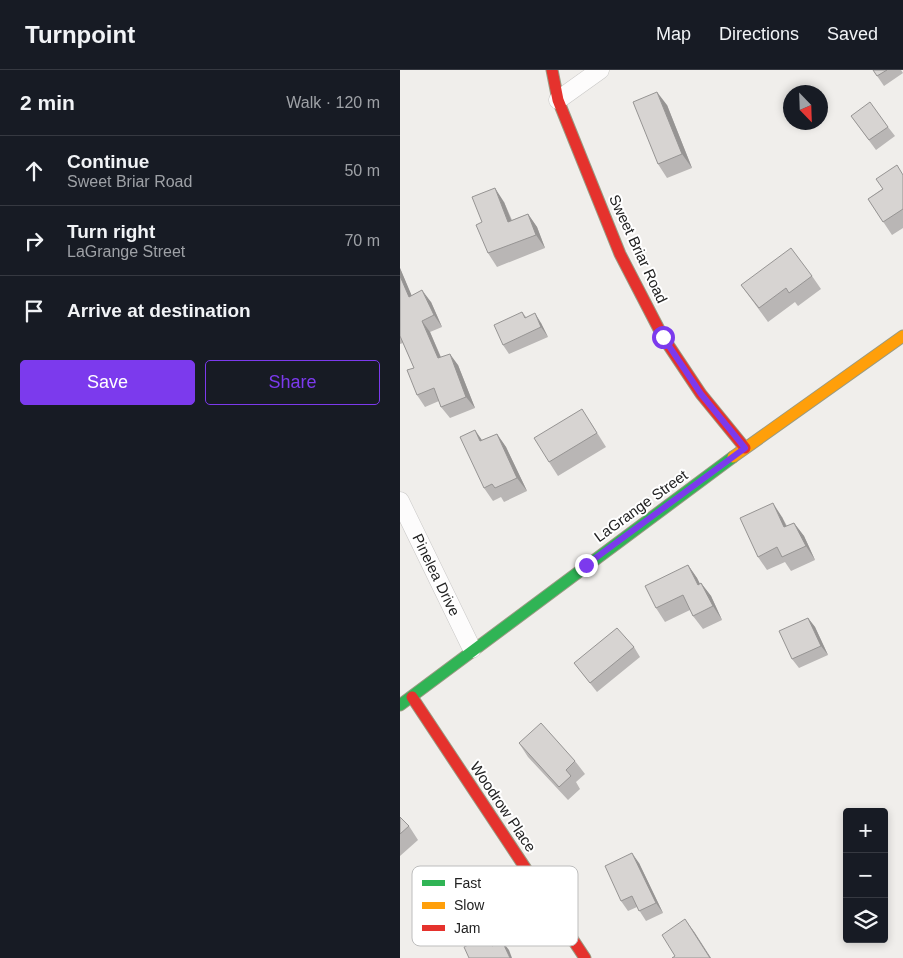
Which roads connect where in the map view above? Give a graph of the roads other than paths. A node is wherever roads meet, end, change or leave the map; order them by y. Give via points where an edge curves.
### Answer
1 (552, 70) edge
2 (600, 70) edge
3 (558, 100) junction
4 (903, 336) edge
5 (745, 448) junction
6 (400, 501) edge
7 (472, 649) junction
8 (412, 697) junction
9 (400, 705) edge
10 (524, 866) edge
11 (577, 946) edge
12 (585, 958) edge

1 - 3 street, Sweet Briar Road
2 - 3 street
3 - 5 street, Sweet Briar Road via 620,254 663,337 701,394
4 - 5 street, LaGrange Street
5 - 7 street, LaGrange Street
6 - 7 street, Pinelea Drive
7 - 8 street, LaGrange Street
8 - 9 street, LaGrange Street
8 - 10 street, Woodrow Place
11 - 12 street, Woodrow Place

